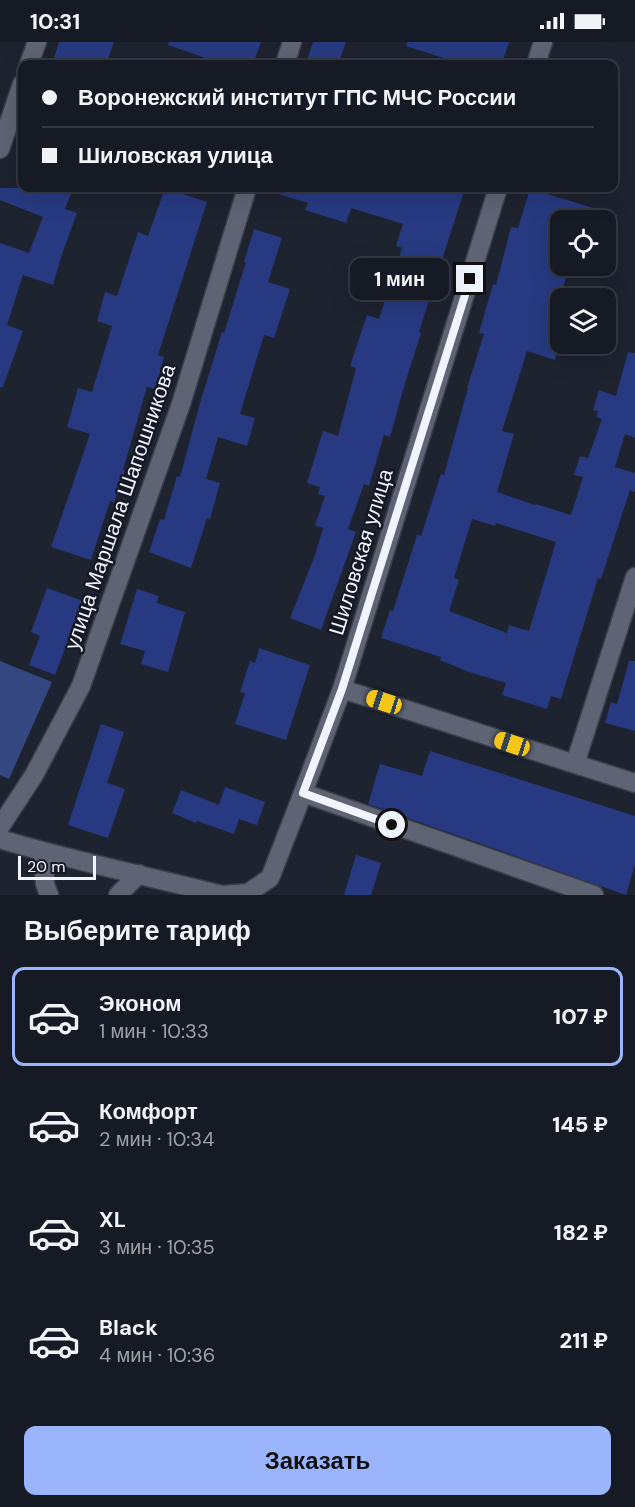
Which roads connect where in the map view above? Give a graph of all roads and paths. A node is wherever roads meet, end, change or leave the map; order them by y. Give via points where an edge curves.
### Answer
1 (37, 42) edge
2 (292, 42) edge
3 (543, 42) edge
4 (30, 60) edge
5 (286, 60) edge
6 (537, 60) edge
7 (18, 96) edge
8 (0, 149) edge
9 (245, 192) edge
10 (497, 192) edge
11 (635, 577) edge
12 (342, 689) junction
13 (575, 764) junction
14 (635, 783) edge
15 (303, 793) junction
16 (0, 826) edge
17 (0, 839) edge
18 (43, 852) junction
19 (139, 874) junction
20 (49, 895) edge
21 (118, 895) edge
22 (223, 895) edge
23 (594, 895) edge

1 - 4 street
2 - 5 street
3 - 6 street
7 - 8 street
9 - 16 street, улица Маршала Шапошникова via 181,404 81,687 34,776
10 - 12 street, Шиловская улица
11 - 13 street
12 - 13 street
12 - 15 street, Шиловская улица
13 - 14 street
15 - 22 street, Шиловская улица via 270,878 248,893
15 - 23 street
17 - 18 street, Шиловская улица
18 - 19 street, Шиловская улица
18 - 20 street
19 - 21 street
19 - 22 street, Шиловская улица

